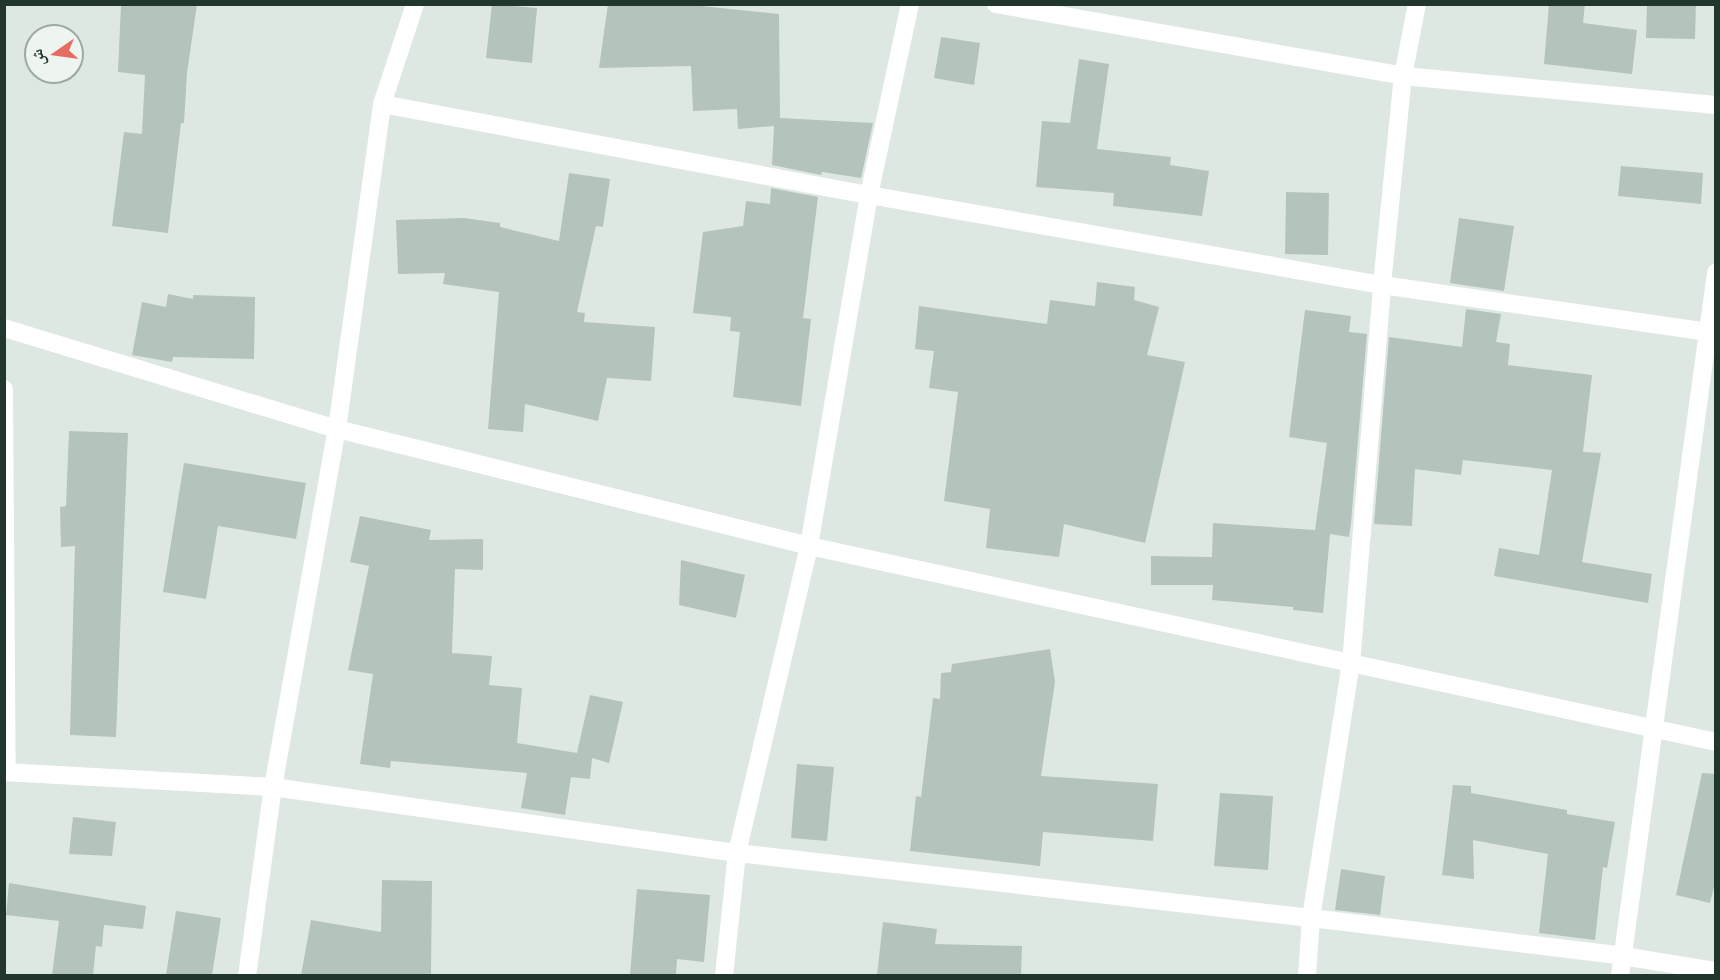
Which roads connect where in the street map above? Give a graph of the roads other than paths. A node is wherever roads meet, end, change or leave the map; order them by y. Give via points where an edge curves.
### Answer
1 (415, 4) edge
2 (909, 4) edge
3 (996, 4) edge
4 (1417, 4) edge
5 (1403, 76) junction
6 (382, 104) junction
7 (1716, 105) edge
8 (870, 195) junction
9 (1716, 273) edge
10 (1382, 285) junction
11 (4, 328) edge
12 (1707, 332) junction
13 (4, 389) edge
14 (337, 429) junction
15 (809, 546) junction
16 (6, 559) edge
17 (1351, 664) junction
18 (1653, 727) junction
19 (1716, 742) edge
20 (6, 772) edge
21 (273, 787) junction
22 (737, 853) junction
23 (1311, 918) junction
24 (1623, 956) junction
25 (1716, 971) edge
26 (247, 975) edge
27 (724, 975) edge
28 (1307, 975) edge
29 (1620, 975) edge

1 - 6 street
2 - 8 street
3 - 5 street
4 - 5 street
5 - 7 street
5 - 10 street
6 - 8 street
6 - 14 street
8 - 10 street
8 - 15 street
9 - 12 street
10 - 12 street
10 - 17 street
11 - 14 street
12 - 18 street
13 - 16 street
14 - 15 street
14 - 21 street
15 - 17 street
15 - 22 street
16 - 20 street
17 - 18 street
17 - 23 street
18 - 19 street
18 - 24 street
20 - 21 street
21 - 22 street
21 - 26 street
22 - 23 street
22 - 27 street
23 - 24 street
23 - 28 street
24 - 25 street
24 - 29 street

